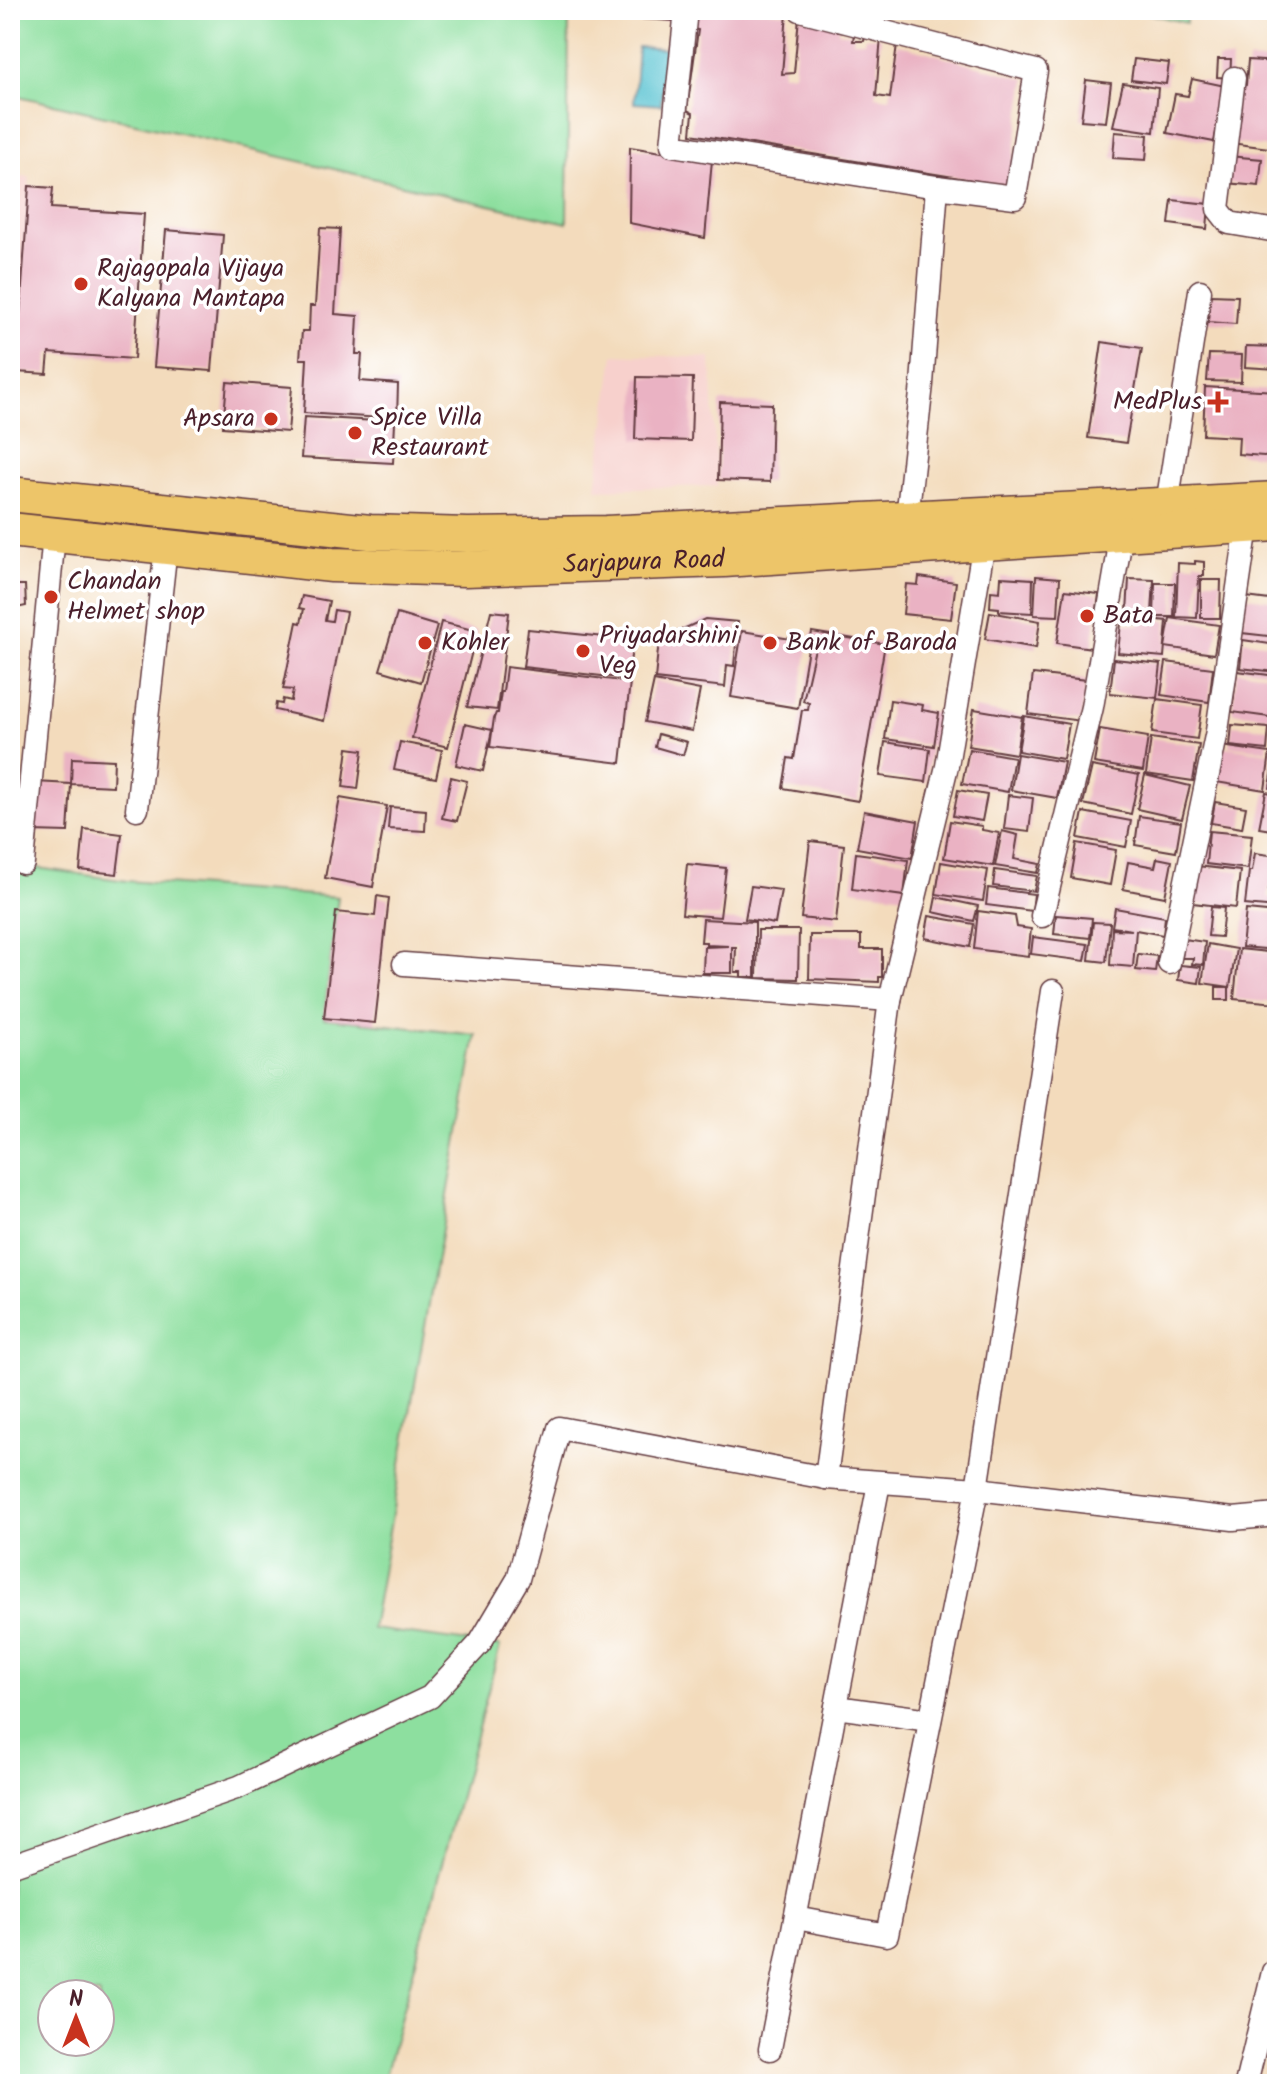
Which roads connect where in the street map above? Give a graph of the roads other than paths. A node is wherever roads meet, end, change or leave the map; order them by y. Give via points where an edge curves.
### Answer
1 (686, 10) edge
2 (800, 10) edge
3 (1234, 78) dead end
4 (937, 187) junction
5 (1277, 231) edge
6 (1200, 291) dead end
7 (10, 494) edge
8 (1277, 499) edge
9 (1167, 505) junction
10 (907, 518) junction
11 (1262, 525) edge
12 (10, 530) edge
13 (976, 533) junction
14 (1122, 533) junction
15 (54, 535) junction
16 (468, 535) junction
17 (698, 545) junction
18 (166, 547) junction
19 (465, 569) junction
20 (137, 809) dead end
21 (23, 863) dead end
22 (1042, 916) dead end
23 (1169, 963) dead end
24 (404, 964) dead end
25 (1053, 991) dead end
26 (890, 1000) junction
27 (826, 1478) junction
28 (879, 1483) junction
29 (977, 1489) junction
30 (1277, 1515) edge
31 (836, 1707) junction
32 (930, 1720) junction
33 (10, 1866) edge
34 (796, 1918) junction
35 (1277, 1973) edge
36 (770, 2049) dead end
37 (1246, 2084) edge

1 - 4 street via 672,145
2 - 4 street via 1036,71 1015,197
3 - 5 street via 1218,209 1229,223
4 - 10 street
6 - 9 street
7 - 16 main road, Sarjapura Road via 370,532
8 - 9 main road, Sarjapura Road
9 - 13 main road, Sarjapura Road
10 - 13 main road, Sarjapura Road
10 - 17 main road, Sarjapura Road
11 - 14 main road, Sarjapura Road
11 - 23 street
12 - 15 main road, Sarjapura Road
13 - 14 main road, Sarjapura Road
13 - 17 main road, Sarjapura Road
13 - 26 street via 947,766
14 - 22 street via 1092,707
15 - 18 main road, Sarjapura Road
15 - 21 street
16 - 17 main road, Sarjapura Road via 606,533
16 - 19 main road
17 - 19 main road, Sarjapura Road
18 - 19 main road, Sarjapura Road via 332,565
18 - 20 street
24 - 26 street
25 - 29 street
26 - 27 street
27 - 28 street
27 - 33 street via 559,1428 518,1579 480,1643 430,1697 239,1787
28 - 29 street
28 - 31 street
29 - 30 street via 1233,1519
29 - 32 street
31 - 32 street
31 - 34 street
32 - 34 street via 887,1935
34 - 36 street
35 - 37 street via 1273,1972

